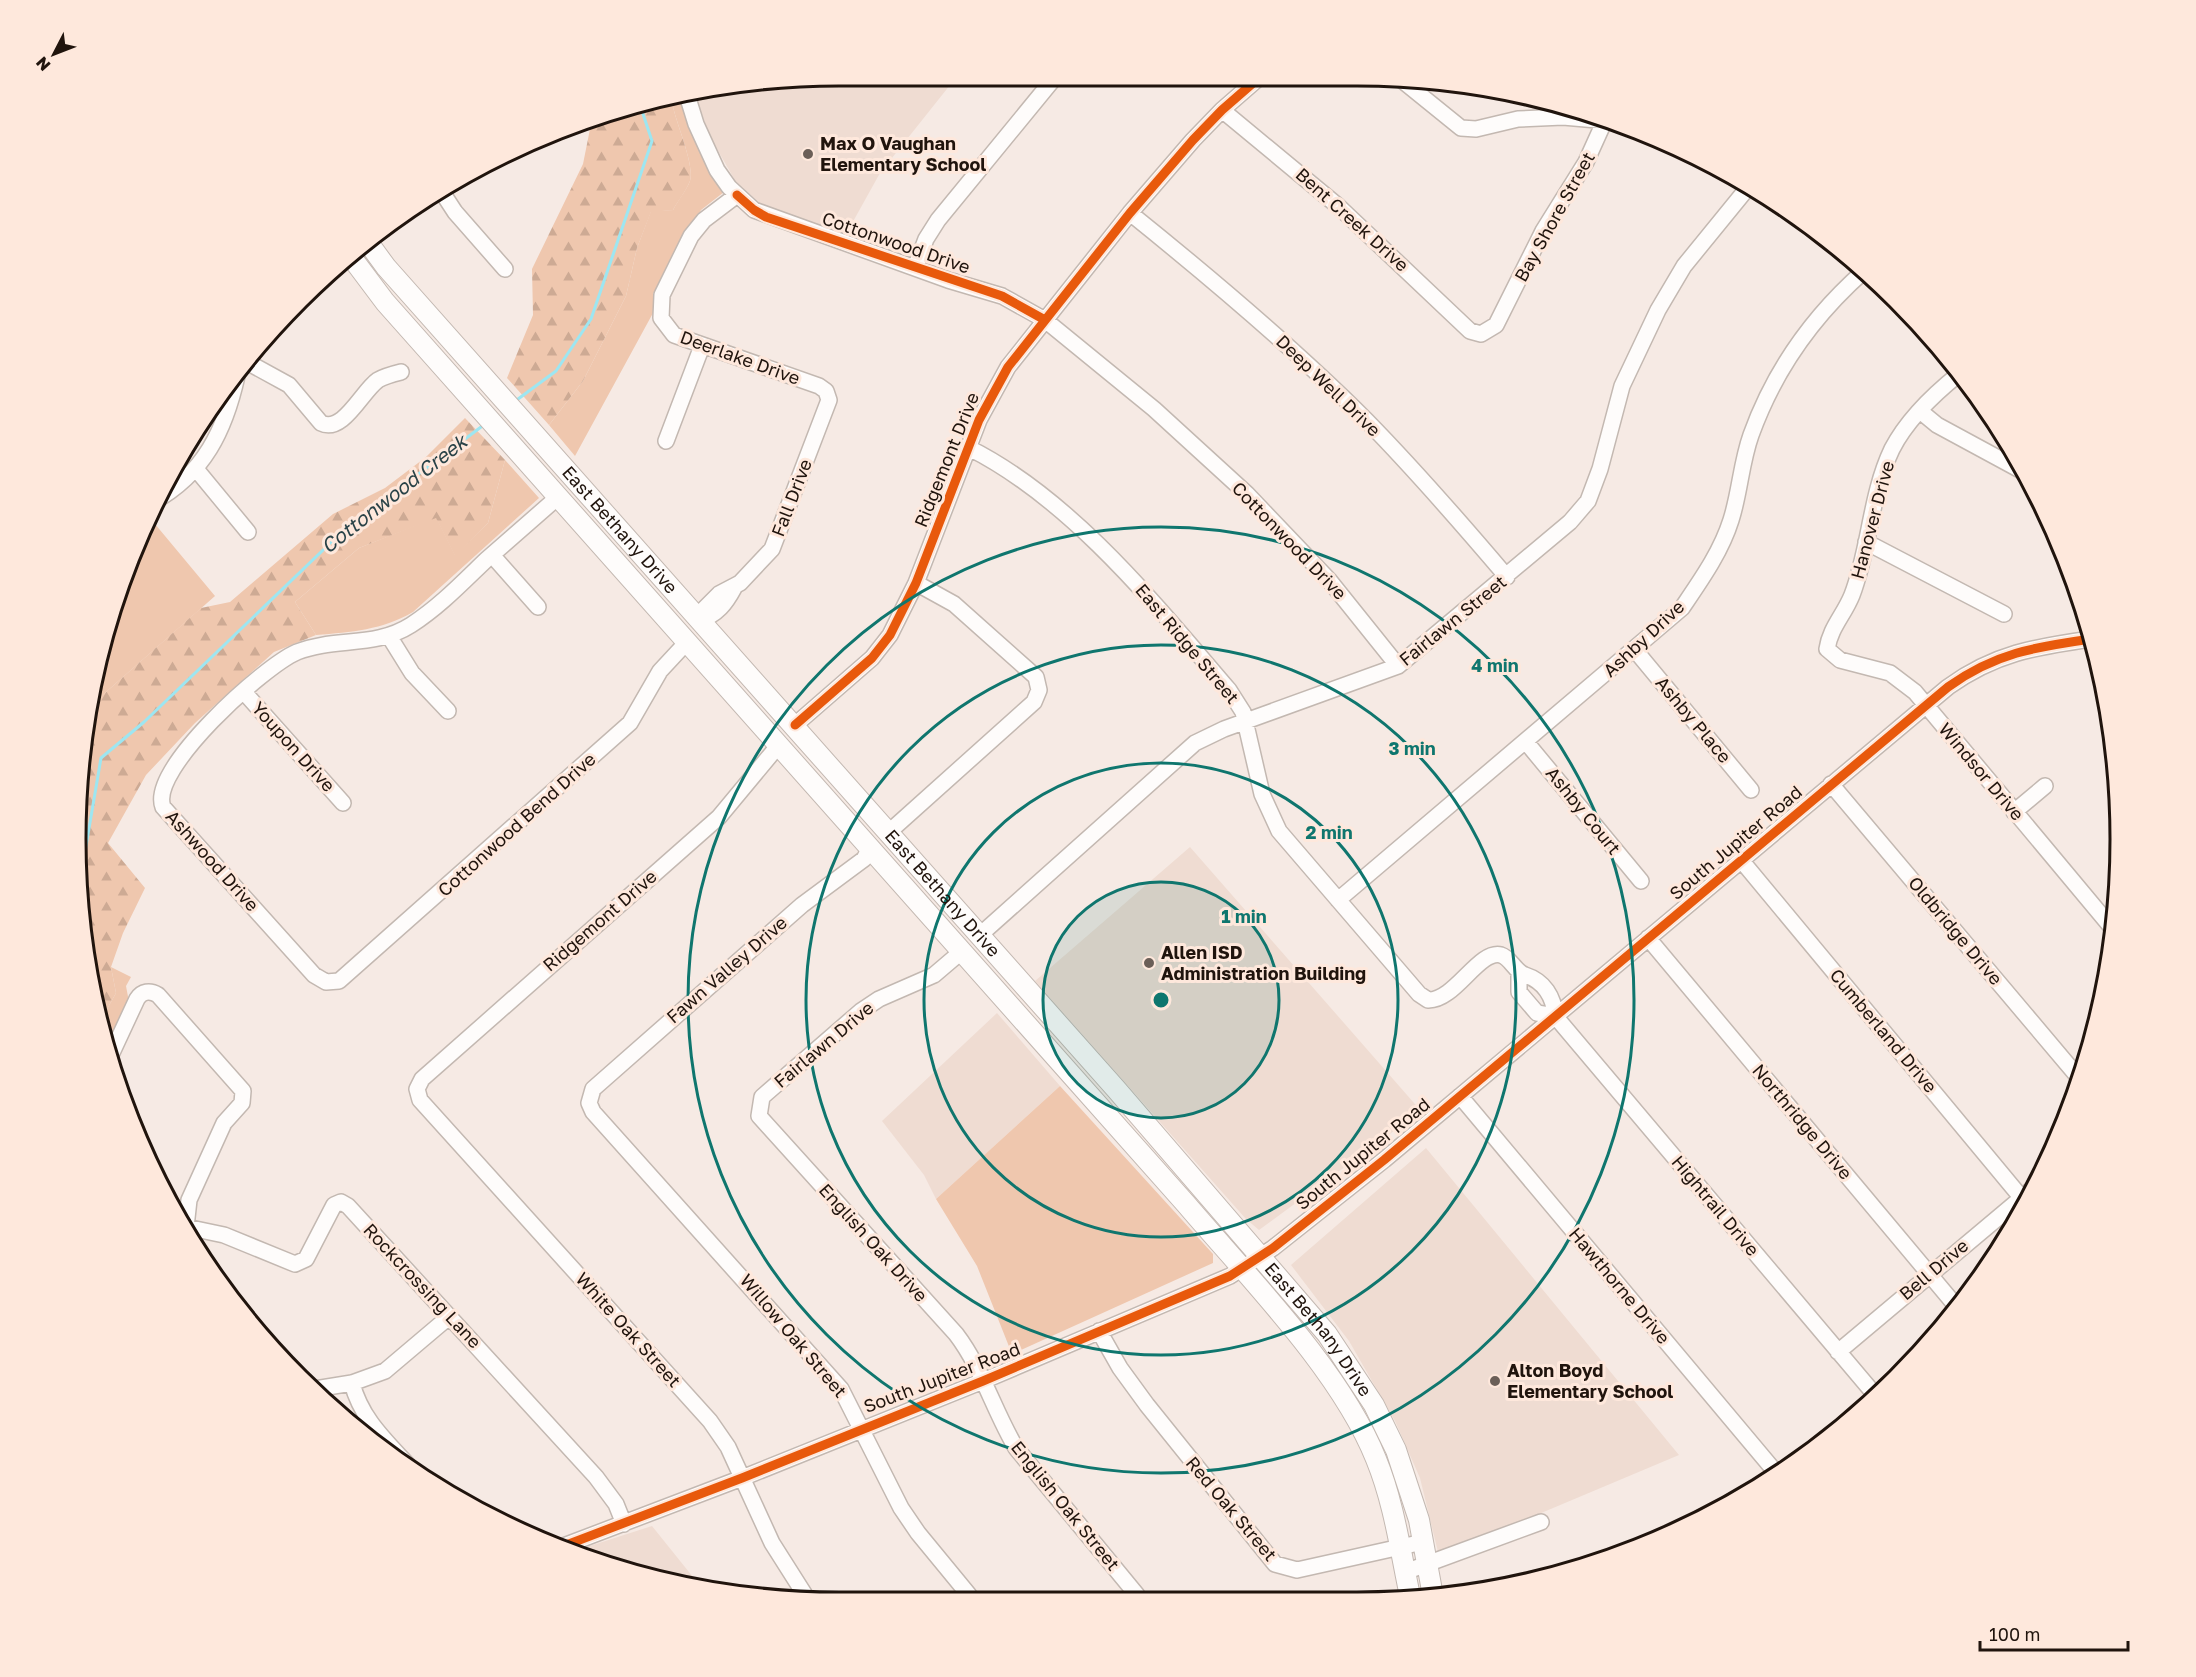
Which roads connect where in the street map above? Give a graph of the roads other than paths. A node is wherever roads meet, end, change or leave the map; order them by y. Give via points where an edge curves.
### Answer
1 (1048, 86) edge
2 (1250, 86) edge
3 (1411, 87) edge
4 (689, 101) edge
5 (1222, 110) junction
6 (1580, 119) edge
7 (1603, 126) edge
8 (1744, 192) edge
9 (737, 195) junction
10 (445, 197) edge
11 (1130, 213) junction
12 (372, 248) edge
13 (355, 262) edge
14 (915, 268) junction
15 (505, 269) dead end
16 (1859, 276) edge
17 (1045, 320) junction
18 (1477, 333) joint
19 (702, 346) junction
20 (253, 365) edge
21 (401, 372) dead end
22 (1954, 378) edge
23 (829, 395) joint
24 (228, 398) edge
25 (1920, 411) junction
26 (666, 441) dead end
27 (969, 448) junction
28 (2012, 466) edge
29 (196, 469) junction
30 (170, 491) edge
31 (558, 497) junction
32 (248, 532) dead end
33 (1866, 542) junction
34 (492, 555) junction
35 (1507, 577) junction
36 (916, 583) junction
37 (538, 607) dead end
38 (2004, 614) dead end
39 (700, 620) junction
40 (389, 636) junction
41 (2084, 640) edge
42 (686, 643) junction
43 (1827, 649) joint
44 (1635, 650) junction
45 (1398, 666) junction
46 (244, 692) junction
47 (1926, 706) junction
48 (448, 711) dead end
49 (1245, 722) junction
50 (795, 726) junction
51 (1526, 742) junction
52 (778, 746) junction
53 (1831, 784) junction
54 (2044, 786) dead end
55 (1751, 789) dead end
56 (343, 803) dead end
57 (2014, 812) junction
58 (889, 832) junction
59 (869, 850) junction
60 (1741, 860) junction
61 (1641, 881) dead end
62 (1338, 900) junction
63 (2106, 921) edge
64 (980, 935) junction
65 (1648, 938) junction
66 (961, 952) junction
67 (1519, 973) junction
68 (326, 982) joint
69 (1428, 1000) joint
70 (1555, 1017) junction
71 (115, 1046) edge
72 (2074, 1072) edge
73 (417, 1089) joint
74 (1116, 1089) junction
75 (1460, 1096) junction
76 (589, 1098) joint
77 (1097, 1106) junction
78 (758, 1110) joint
79 (2022, 1192) edge
80 (2015, 1206) edge
81 (187, 1217) edge
82 (195, 1229) edge
83 (1261, 1256) junction
84 (1241, 1268) junction
85 (1929, 1274) junction
86 (1952, 1301) edge
87 (450, 1316) junction
88 (1100, 1331) junction
89 (1838, 1352) junction
90 (983, 1381) junction
91 (352, 1383) junction
92 (324, 1388) edge
93 (1870, 1390) edge
94 (861, 1428) junction
95 (384, 1439) edge
96 (1396, 1450) junction
97 (1376, 1458) junction
98 (1772, 1468) edge
99 (742, 1478) junction
100 (1541, 1522) dead end
101 (624, 1524) junction
102 (1423, 1542) junction
103 (572, 1543) edge
104 (1401, 1548) junction
105 (1426, 1566) junction
106 (1406, 1572) junction
107 (1431, 1588) edge
108 (1409, 1590) edge
109 (802, 1591) edge
110 (967, 1592) edge
111 (1135, 1592) edge

1 - 14 street via 938,220
2 - 5 street, Ridgemont Drive
3 - 6 street via 1461,128 1518,119
4 - 9 street, Cottonwood Drive via 717,170
5 - 11 street, Ridgemont Drive
5 - 18 street, Bent Creek Drive via 1338,206 1470,331
7 - 18 street, Bay Shore Street via 1586,162 1542,231 1496,325 1485,333
8 - 35 street, Fairlawn Street via 1684,266 1658,310 1622,386 1588,501
9 - 14 street, Cottonwood Drive via 766,217
9 - 19 street, Deerlake Drive via 704,220 692,236 660,301 666,327 674,335
10 - 15 street
11 - 17 street, Ridgemont Drive
11 - 35 street, Deep Well Drive via 1262,324 1367,421
12 - 39 main road, East Bethany Drive
13 - 31 main road, East Bethany Drive via 385,302
14 - 17 street, Cottonwood Drive via 1002,296
16 - 44 street, Ashby Drive via 1829,305 1789,357 1767,396 1750,436 1731,521 1715,557 1682,608
17 - 27 street, Ridgemont Drive via 991,394
17 - 45 street, Cottonwood Drive via 1154,409 1247,494 1329,580
19 - 23 street, Deerlake Drive via 819,386
19 - 26 street
20 - 21 street via 289,385 326,426 336,423 378,380
22 - 25 street, Hanover Drive
23 - 39 street, Fall Drive via 829,404 772,549 734,588 719,594 704,609
24 - 29 street via 219,436
25 - 28 street via 1937,425
25 - 33 street, Hanover Drive via 1893,448
27 - 36 street, Ridgemont Drive
27 - 49 street, East Ridge Street via 1007,469 1112,558 1229,690 1239,703
29 - 30 street
29 - 32 street
31 - 34 street, Ashwood Drive
31 - 42 main road, East Bethany Drive
33 - 38 street
33 - 43 street, Hanover Drive via 1851,597 1830,633
34 - 37 street
34 - 40 street, Ashwood Drive via 434,609
35 - 45 street, Fairlawn Street
36 - 50 street, Ridgemont Drive via 880,650
36 - 58 street via 941,595 972,619 1036,677 1040,690 1034,702
39 - 42 main road
39 - 50 main road, East Bethany Drive
40 - 46 street, Ashwood Drive via 298,652
40 - 48 street via 412,674
41 - 47 street, South Jupiter Road via 2038,646 1988,661
42 - 52 main road, East Bethany Drive
42 - 68 street, Cottonwood Bend Drive via 660,671 630,723 345,978
43 - 47 street, Windsor Drive via 1840,660 1890,673 1905,682
44 - 51 street, Ashby Drive
44 - 55 street, Ashby Place
45 - 49 street, Fairlawn Street
46 - 56 street, Youpon Drive
46 - 68 street, Ashwood Drive via 194,740 161,790 161,801 314,975
47 - 53 street, South Jupiter Road
47 - 57 street, Windsor Drive
49 - 62 street, East Ridge Street via 1270,815 1291,847
49 - 64 street, Fairlawn Street via 1195,743
50 - 52 main road
50 - 58 main road, East Bethany Drive
51 - 61 street, Ashby Court
51 - 62 street, Ashby Drive
52 - 59 main road, East Bethany Drive
52 - 73 street, Ridgemont Drive via 718,817 422,1079
53 - 60 street, South Jupiter Road
53 - 72 street, Oldbridge Drive
54 - 57 street
57 - 63 street, Windsor Drive
58 - 59 main road
58 - 64 main road, East Bethany Drive
59 - 66 main road, East Bethany Drive
59 - 76 street, Fawn Valley Drive via 855,866 817,892 732,965 593,1089
60 - 65 street, South Jupiter Road
60 - 79 street, Cumberland Drive
62 - 69 street, East Ridge Street
64 - 66 main road
64 - 74 main road, East Bethany Drive
65 - 70 street, South Jupiter Road
65 - 85 street, Northridge Drive
66 - 77 main road, East Bethany Drive
66 - 78 street, Fairlawn Drive via 934,975 861,1011 762,1097
67 - 69 street, Hightrail Drive via 1504,956 1491,955 1442,998
67 - 70 street, Hightrail Drive via 1536,978 1554,999
67 - 70 street, Hightrail Drive via 1519,992 1537,1013
70 - 75 street, South Jupiter Road
70 - 89 street, Hightrail Drive
71 - 81 street via 137,999 146,992 158,995 240,1087 244,1099 224,1123 189,1200
73 - 99 street, White Oak Street via 420,1100 710,1421
74 - 77 main road
74 - 83 main road, East Bethany Drive
75 - 83 street, South Jupiter Road
75 - 98 street, Hawthorne Drive
76 - 94 street, Willow Oak Street via 593,1112 828,1374 848,1400
77 - 84 main road, East Bethany Drive
78 - 90 street, English Oak Drive via 762,1122 956,1334
80 - 85 street, Bell Drive
82 - 87 street, Rockcrossing Lane via 224,1235 295,1264 306,1259 330,1210 341,1202
83 - 84 street, South Jupiter Road
83 - 96 main road, East Bethany Drive via 1354,1372
84 - 88 street, South Jupiter Road
84 - 97 main road, East Bethany Drive via 1341,1394
85 - 86 street, Northridge Drive
85 - 89 street, Bell Drive
87 - 91 street via 385,1371
87 - 101 street, Rockcrossing Lane via 596,1477 616,1504
88 - 90 street, South Jupiter Road
88 - 104 street, Red Oak Street via 1139,1396 1275,1564 1297,1570
89 - 93 street, Hightrail Drive
90 - 94 street, South Jupiter Road
90 - 111 street, English Oak Street via 1016,1448
91 - 92 street
91 - 95 street via 360,1408
94 - 99 street, South Jupiter Road
94 - 110 street, Willow Oak Street via 901,1508
96 - 97 main road
96 - 102 main road, East Bethany Drive
97 - 104 main road, East Bethany Drive
99 - 101 street, South Jupiter Road
99 - 109 street, White Oak Street via 772,1543
100 - 105 street
101 - 103 street, South Jupiter Road
102 - 104 street, Red Oak Street
102 - 105 main road, East Bethany Drive
104 - 106 main road, East Bethany Drive
105 - 106 street
105 - 107 main road, East Bethany Drive
106 - 108 main road, East Bethany Drive

